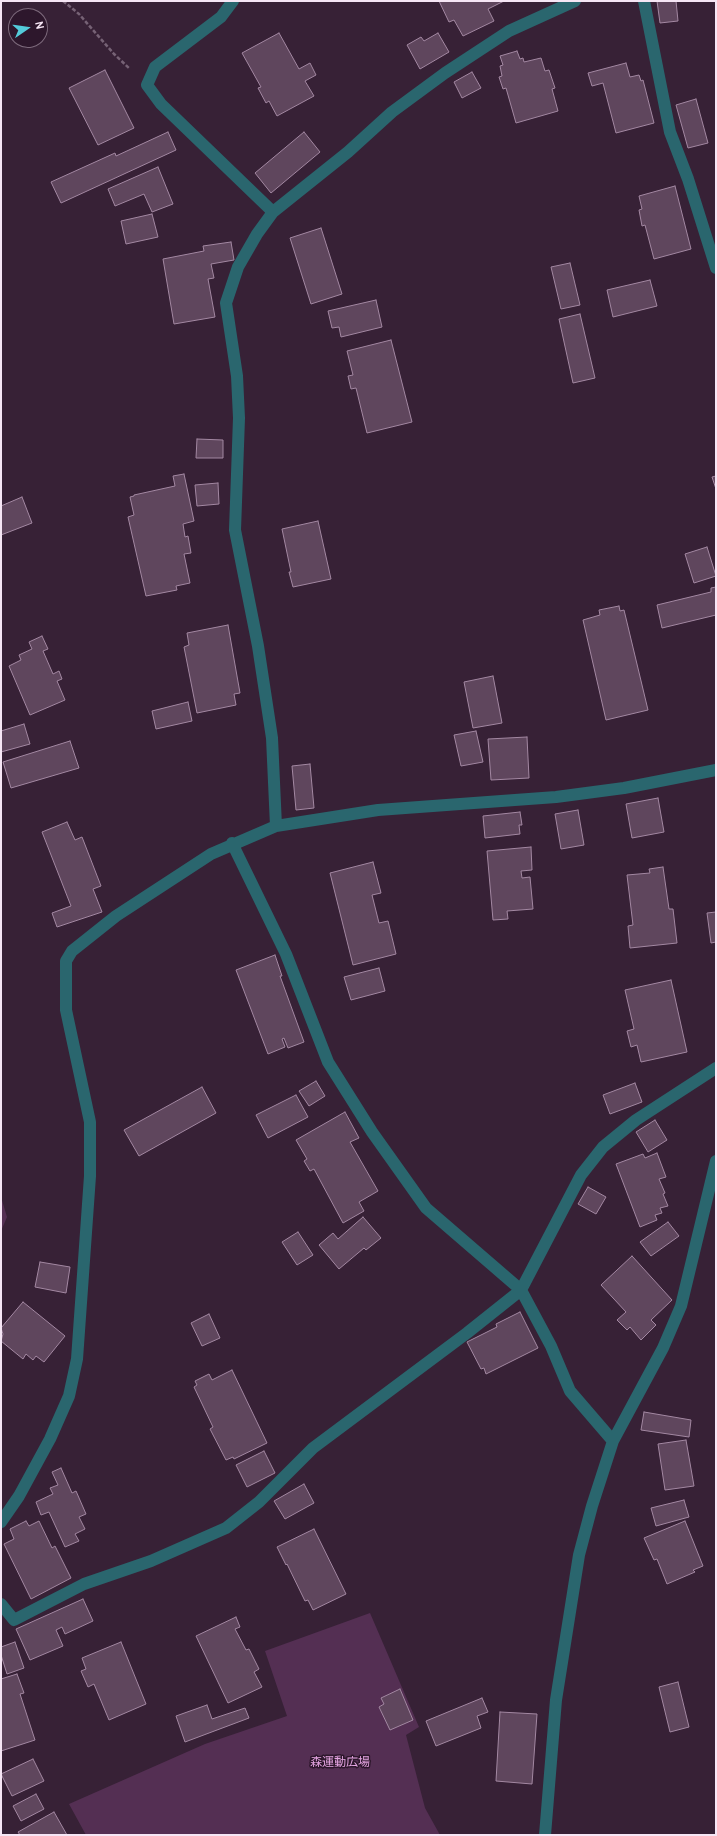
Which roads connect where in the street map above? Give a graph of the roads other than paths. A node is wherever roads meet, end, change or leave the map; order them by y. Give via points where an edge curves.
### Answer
1 (233, 1) edge
2 (575, 1) edge
3 (644, 1) edge
4 (272, 212) junction
5 (716, 268) edge
6 (716, 770) edge
7 (276, 826) junction
8 (232, 843) junction
9 (716, 1068) edge
10 (716, 1161) edge
11 (521, 1290) junction
12 (613, 1441) junction
13 (1, 1522) edge
14 (1, 1604) edge
15 (545, 1835) edge

1 - 4 street via 221,17 154,67 147,85 161,104
2 - 4 street via 509,31 445,73 392,112 348,152
3 - 5 street via 670,132
4 - 7 street via 238,267 226,303 237,376 239,418 235,530 258,646 272,738
6 - 7 street via 609,790 549,798 378,810
7 - 8 street
8 - 11 street via 286,954 328,1062 372,1132 426,1208
8 - 13 street via 116,916 72,951 66,960 66,1010 90,1122 90,1176 77,1359 69,1396 50,1439 19,1496
9 - 11 street via 636,1120 603,1147 581,1175
10 - 12 street via 681,1306 663,1348
11 - 12 street via 570,1391
11 - 14 street via 313,1448 259,1502 226,1528 151,1561 84,1584 14,1620
12 - 15 street via 592,1506 580,1555 556,1700

